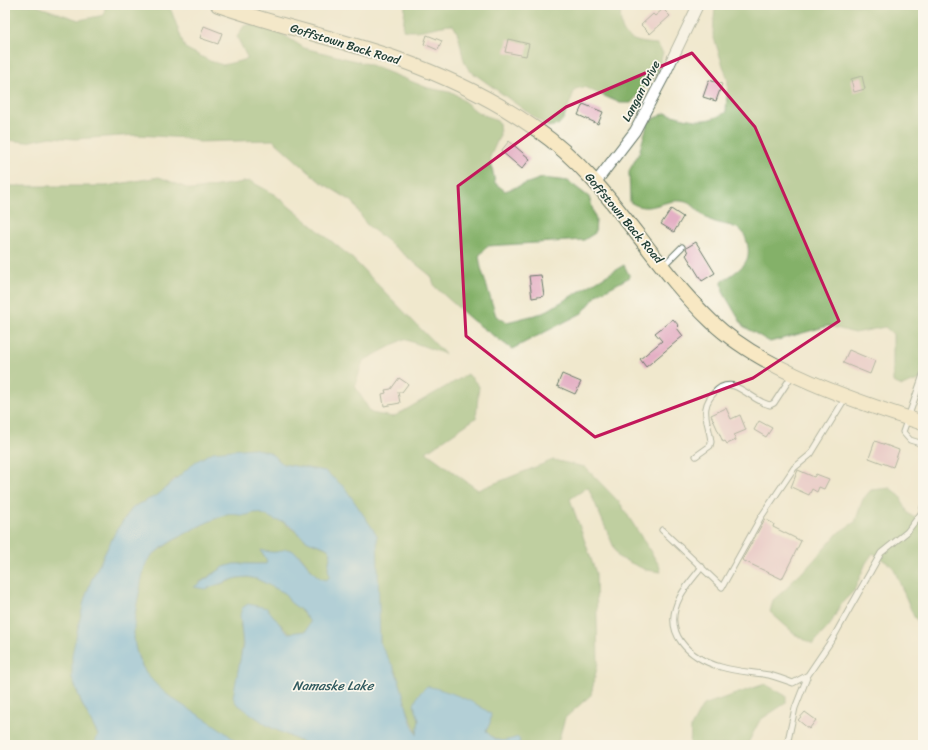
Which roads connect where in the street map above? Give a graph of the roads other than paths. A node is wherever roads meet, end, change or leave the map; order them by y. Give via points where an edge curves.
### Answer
1 (218, 5) edge
2 (698, 5) edge
3 (596, 182) junction
4 (682, 247) dead end
5 (663, 266) junction
6 (794, 373) junction
7 (923, 375) edge
8 (846, 396) junction
9 (908, 418) junction
10 (923, 423) edge
11 (923, 444) edge
12 (696, 456) dead end
13 (923, 507) edge
14 (662, 530) dead end
15 (702, 567) junction
16 (808, 675) junction
17 (788, 745) edge

1 - 3 main road, Goffstown Back Road via 362,48 433,73 497,105 537,129
2 - 3 street, Langan Drive via 666,74 635,131
3 - 5 main road, Goffstown Back Road
4 - 5 lane
5 - 6 main road, Goffstown Back Road via 700,309 730,337
6 - 8 main road, Goffstown Back Road
6 - 12 lane via 770,405 733,386 719,389 706,406 705,419 710,446
7 - 9 lane
8 - 9 main road, Goffstown Back Road
8 - 15 lane via 812,454 794,468 761,517 722,587
9 - 10 main road, Goffstown Back Road
9 - 11 lane via 903,432 906,437
13 - 16 lane via 908,532 880,553 833,638
14 - 15 lane
15 - 16 lane via 680,597 675,609 676,634 682,645 697,658 721,667 769,675 793,683
16 - 17 lane via 795,708

